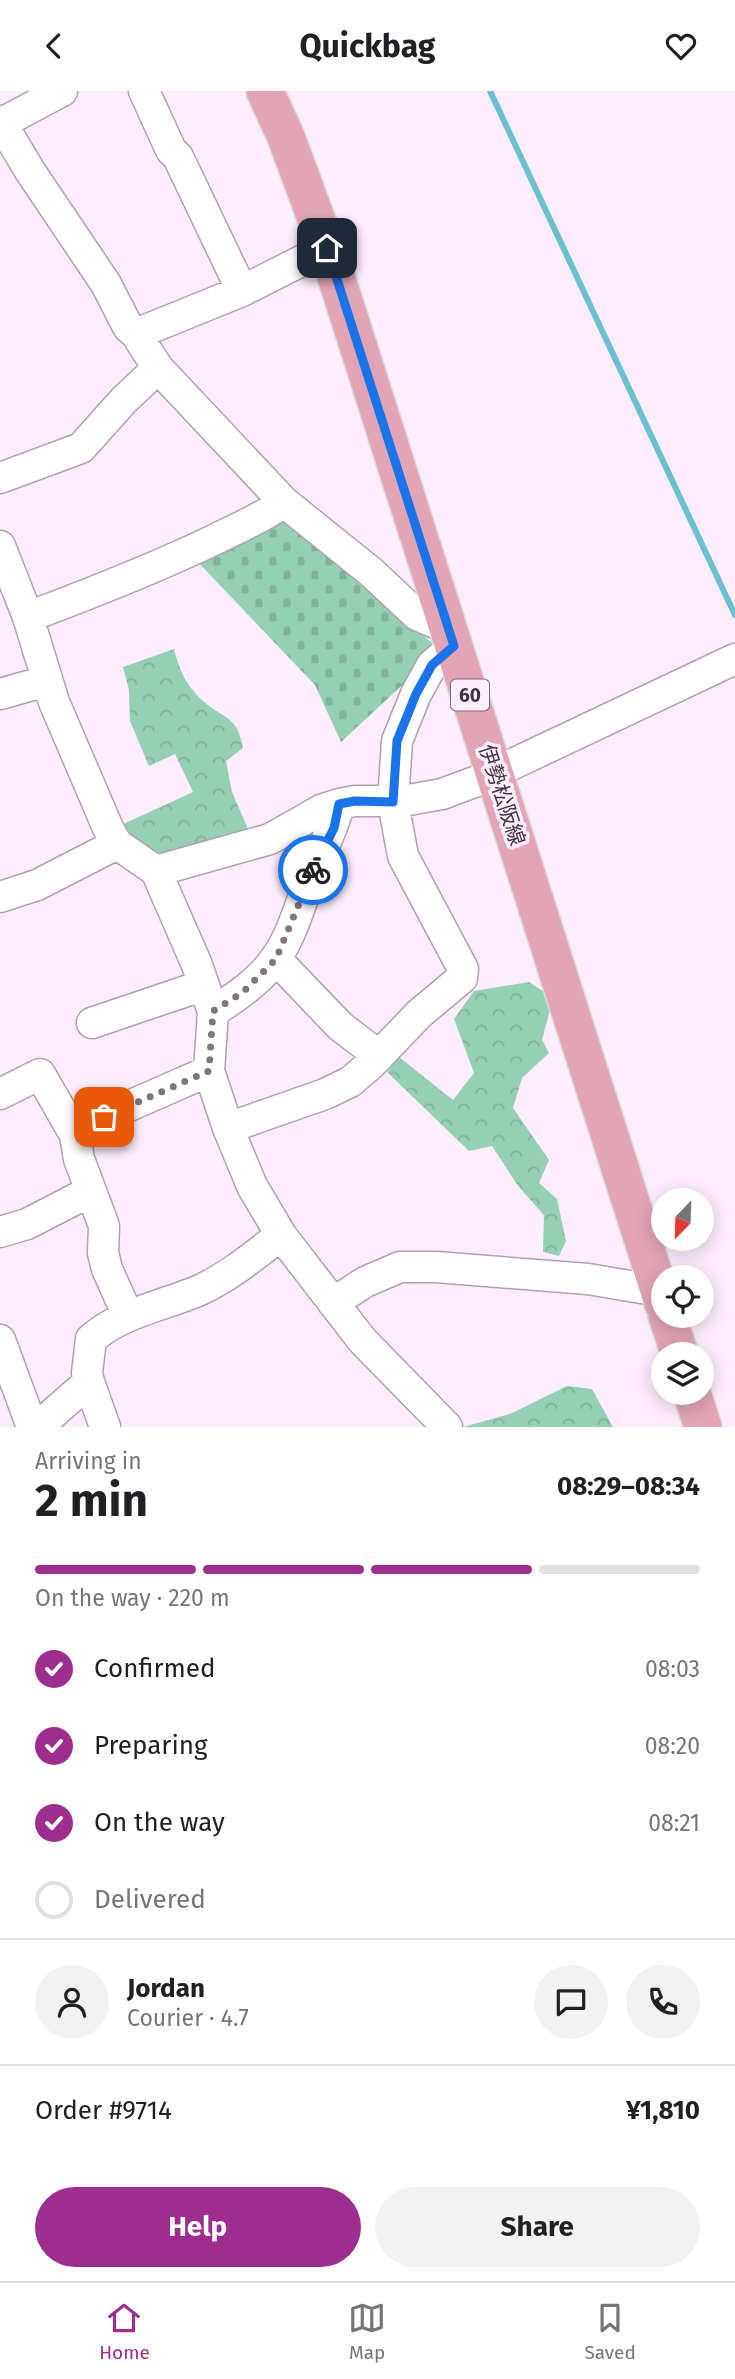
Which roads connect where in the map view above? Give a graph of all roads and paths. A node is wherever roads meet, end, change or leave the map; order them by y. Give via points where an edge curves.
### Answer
1 (62, 91) edge
2 (144, 91) edge
3 (265, 91) edge
4 (0, 123) edge
5 (327, 248) junction
6 (242, 291) junction
7 (136, 334) junction
8 (158, 368) junction
9 (0, 478) edge
10 (284, 502) junction
11 (0, 546) edge
12 (28, 617) junction
13 (450, 637) junction
14 (735, 659) edge
15 (46, 681) junction
16 (0, 694) edge
17 (495, 771) junction
18 (393, 802) junction
19 (339, 804) junction
20 (117, 843) junction
21 (156, 871) junction
22 (0, 897) edge
23 (276, 959) junction
24 (209, 998) junction
25 (92, 1023) dead end
26 (379, 1056) junction
27 (209, 1071) junction
28 (0, 1094) edge
29 (228, 1128) junction
30 (75, 1135) junction
31 (91, 1191) junction
32 (0, 1233) edge
33 (281, 1235) junction
34 (651, 1266) edge
35 (651, 1300) edge
36 (333, 1303) junction
37 (128, 1316) junction
38 (0, 1340) edge
39 (89, 1382) junction
40 (696, 1405) edge
41 (33, 1427) edge
42 (105, 1427) edge
43 (447, 1427) edge
44 (703, 1427) edge

1 - 4 street
2 - 6 street
3 - 5 main road, 伊勢松阪線 / 60
4 - 7 street
5 - 6 street
5 - 13 main road, 伊勢松阪線 / 60
6 - 7 street
7 - 8 street
8 - 9 street via 81,448
8 - 10 street
10 - 12 street via 190,551
10 - 13 street via 372,572 417,615
11 - 12 street
12 - 15 street
13 - 17 main road, 伊勢松阪線 / 60
13 - 18 street via 416,694 397,741
14 - 17 street
15 - 16 street
15 - 20 street
17 - 18 street via 442,794
17 - 34 main road, 伊勢松阪線 / 60
18 - 19 street
18 - 26 street via 403,856 463,969 462,978
19 - 21 street via 270,839
19 - 23 street via 334,828
20 - 21 street
20 - 22 street via 37,885
21 - 24 street
23 - 24 street via 242,993
23 - 26 street via 340,1025
24 - 25 street
24 - 27 street
26 - 29 street via 358,1077 326,1094
27 - 29 street
27 - 30 street via 104,1117
28 - 30 street via 40,1074
29 - 33 street via 252,1186
30 - 31 street
31 - 32 street
31 - 37 street via 104,1226 107,1269
33 - 36 street
33 - 37 street via 199,1290
35 - 36 street via 588,1279 400,1267
36 - 43 street via 362,1340
37 - 39 street via 91,1339
38 - 41 street
39 - 41 street
39 - 42 street
40 - 44 main road

